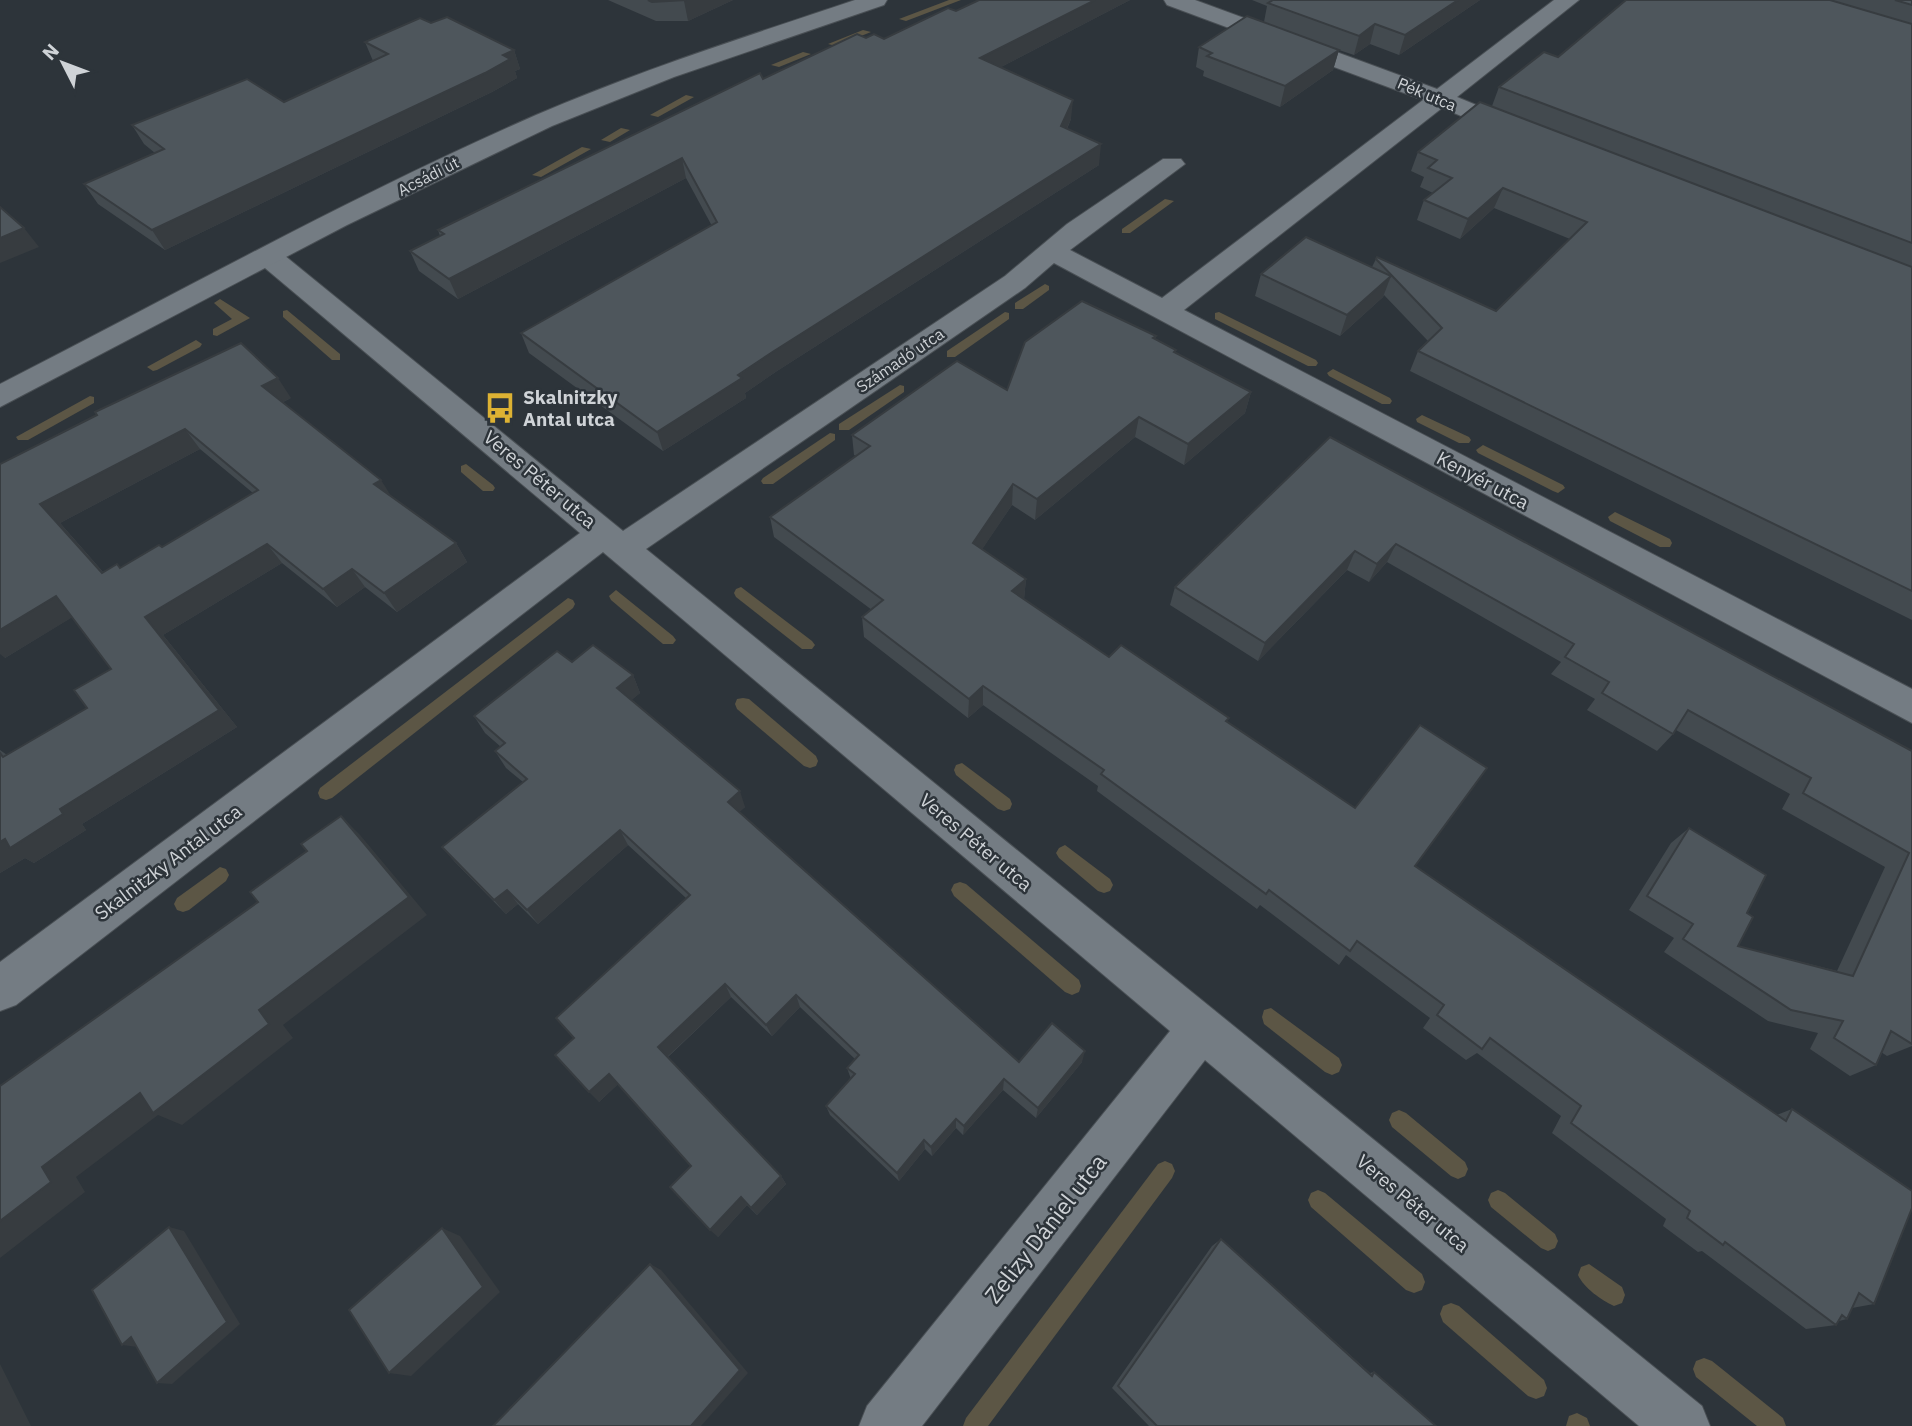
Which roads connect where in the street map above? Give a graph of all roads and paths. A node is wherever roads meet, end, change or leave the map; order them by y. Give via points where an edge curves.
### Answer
1 (876, 0) edge
2 (1175, 0) edge
3 (1568, 0) edge
4 (1440, 99) junction
5 (1537, 138) edge
6 (1172, 164) dead end
7 (1053, 252) junction
8 (270, 257) junction
9 (1164, 311) junction
10 (0, 397) edge
11 (613, 540) junction
12 (1912, 707) edge
13 (0, 989) edge
14 (1201, 1029) junction
15 (887, 1426) edge
16 (1682, 1426) edge

1 - 8 street, Acsádi út via 579,105 451,164
2 - 4 street, Pék utca
3 - 4 street
4 - 5 street, Pék utca
4 - 9 street
6 - 7 street, Számadó utca
7 - 9 street, Kenyér utca
7 - 11 street, Számadó utca
8 - 10 street, Acsádi út
8 - 11 street, Veres Péter utca
9 - 12 street, Kenyér utca
11 - 13 street, Skalnitzky Antal utca
11 - 14 street, Veres Péter utca
14 - 15 street, Zelizy Dániel utca
14 - 16 street, Veres Péter utca

